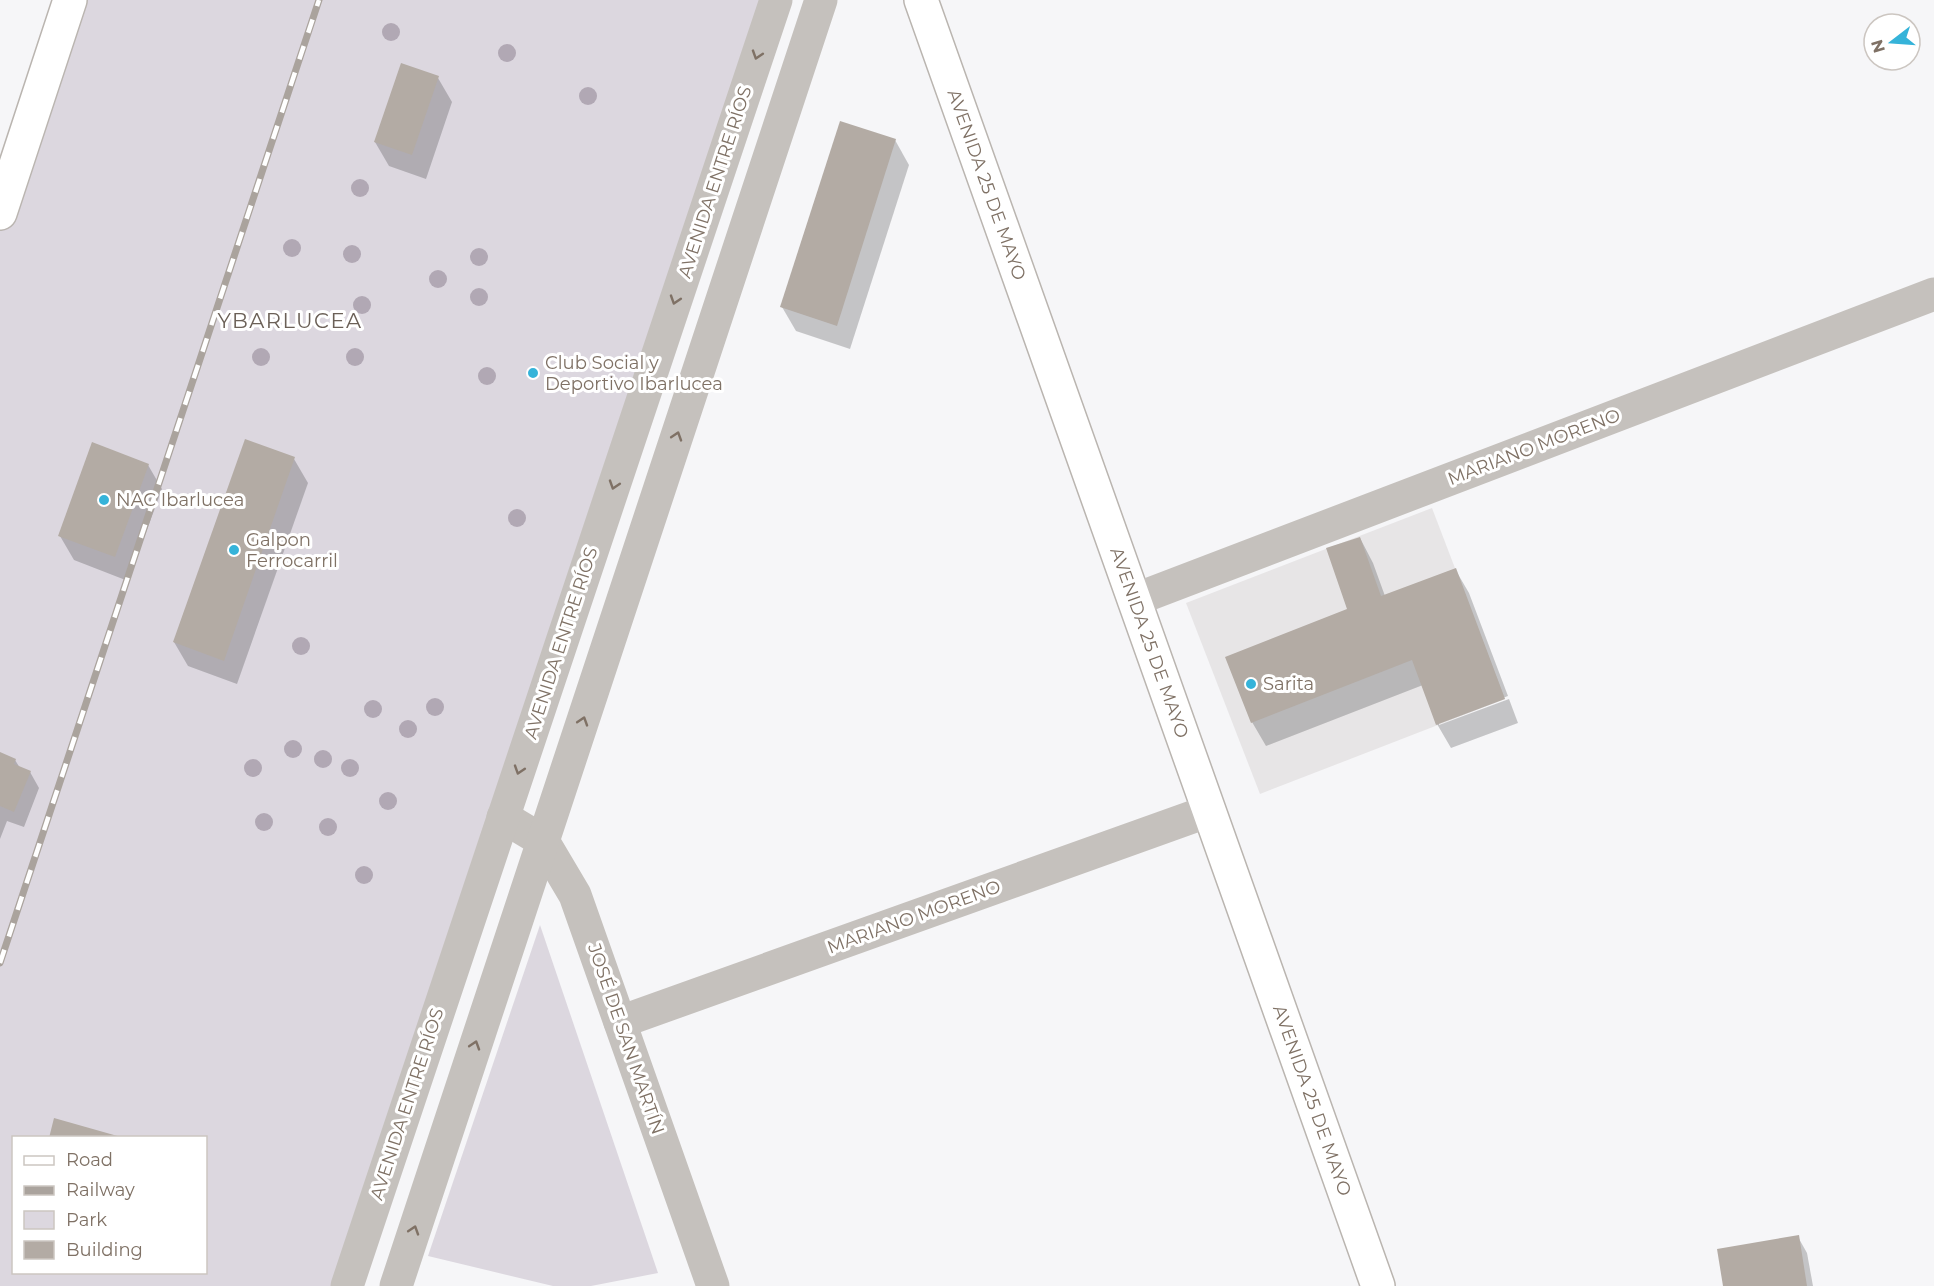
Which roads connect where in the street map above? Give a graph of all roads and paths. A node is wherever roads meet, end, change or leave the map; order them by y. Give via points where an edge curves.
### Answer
1 (70, 0) edge
2 (776, 0) edge
3 (821, 0) edge
4 (921, 0) edge
5 (0, 213) edge
6 (1934, 294) edge
7 (1134, 600) junction
8 (1209, 811) junction
9 (503, 817) junction
10 (543, 841) junction
11 (620, 1023) junction
12 (347, 1286) edge
13 (396, 1286) edge
14 (712, 1286) edge
15 (1378, 1286) edge

1 - 5 main road
2 -> 9 street, AVENIDA ENTRE RÍOS
10 -> 3 street
4 - 7 main road, AVENIDA 25 DE MAYO
6 - 7 street, MARIANO MORENO
7 - 8 main road, AVENIDA 25 DE MAYO
8 - 11 street, MARIANO MORENO
8 - 15 main road, AVENIDA 25 DE MAYO
9 - 10 street, JOSÉ DE SAN MARTÍN
9 - 12 street, AVENIDA ENTRE RÍOS
10 - 11 street, JOSÉ DE SAN MARTÍN via 575,895
13 -> 10 street
11 - 14 street, JOSÉ DE SAN MARTÍN

